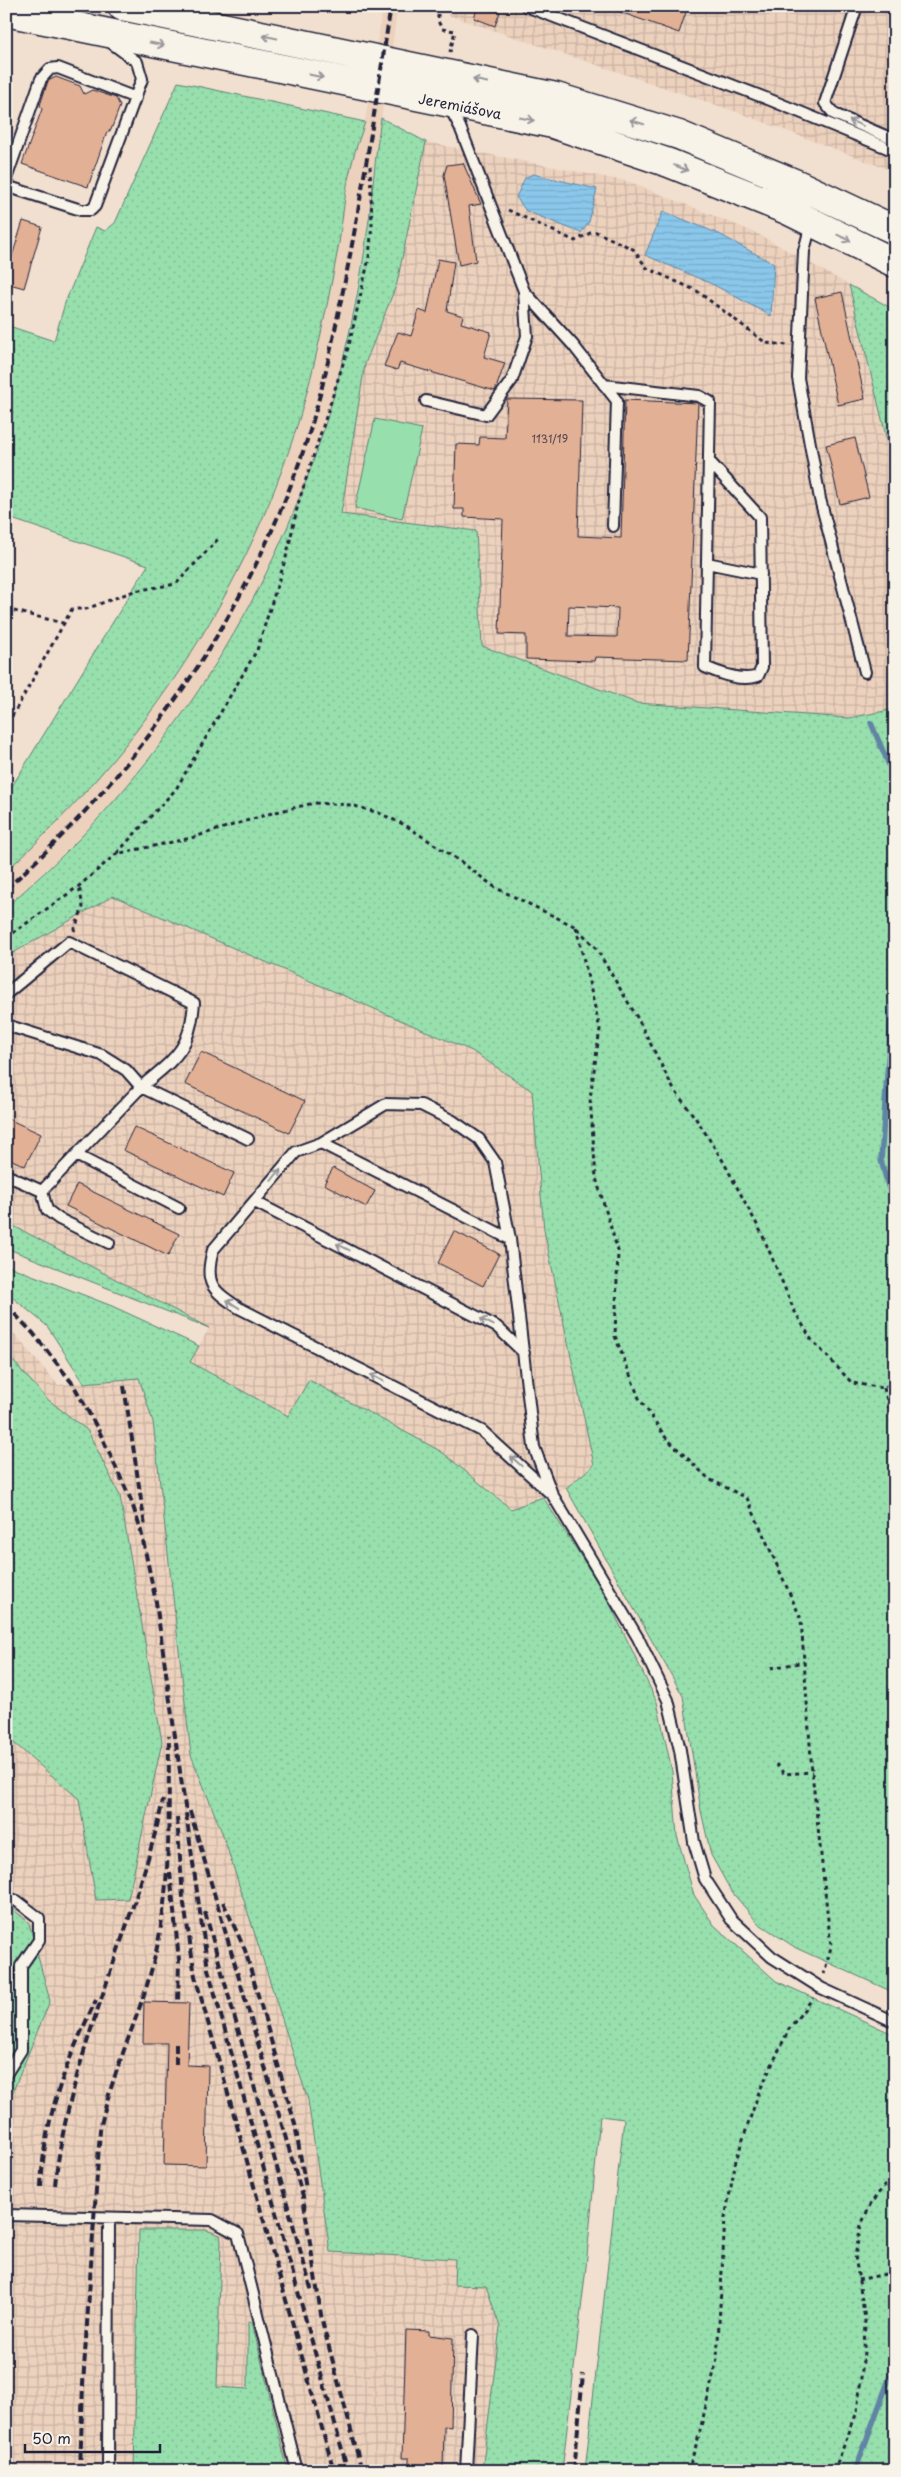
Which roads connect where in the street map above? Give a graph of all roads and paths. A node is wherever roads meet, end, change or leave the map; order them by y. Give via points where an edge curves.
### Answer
1 (122, 6) edge
2 (438, 6) edge
3 (526, 6) edge
4 (857, 6) edge
5 (6, 12) edge
6 (95, 31) junction
7 (448, 60) dead end
8 (136, 98) junction
9 (447, 103) junction
10 (895, 140) edge
11 (895, 151) edge
12 (370, 166) dead end
13 (6, 179) edge
14 (6, 186) edge
15 (487, 198) junction
16 (811, 222) junction
17 (895, 230) edge
18 (895, 263) edge
19 (524, 291) junction
20 (800, 346) junction
21 (604, 385) junction
22 (426, 401) dead end
23 (709, 460) junction
24 (613, 526) dead end
25 (219, 538) dead end
26 (707, 563) junction
27 (761, 574) junction
28 (6, 610) edge
29 (63, 623) junction
30 (865, 672) dead end
31 (6, 719) edge
32 (116, 854) junction
33 (80, 886) junction
34 (576, 927) junction
35 (6, 938) edge
36 (70, 942) junction
37 (6, 994) edge
38 (6, 1025) edge
39 (141, 1087) junction
40 (248, 1139) dead end
41 (320, 1143) junction
42 (76, 1156) junction
43 (6, 1175) edge
44 (42, 1191) junction
45 (254, 1202) junction
46 (178, 1208) dead end
47 (510, 1239) junction
48 (109, 1243) dead end
49 (524, 1353) junction
50 (895, 1380) edge
51 (884, 1388) junction
52 (895, 1434) edge
53 (552, 1494) junction
54 (804, 1662) junction
55 (772, 1668) dead end
56 (776, 1764) dead end
57 (812, 1772) junction
58 (6, 1897) edge
59 (820, 1988) junction
60 (895, 2022) edge
61 (6, 2074) edge
62 (895, 2181) edge
63 (6, 2215) edge
64 (109, 2218) junction
65 (895, 2272) edge
66 (858, 2280) junction
67 (473, 2335) dead end
68 (108, 2471) edge
69 (297, 2471) edge
70 (466, 2471) edge
71 (688, 2471) edge
72 (834, 2471) edge

17 -> 1 main road, Jeremiášova via 799,185 679,135 556,97
2 - 7 path via 438,21 442,28 455,31
3 - 11 lane
10 -> 4 lane via 834,114 825,103
5 - 6 main road, Jeremiášova
6 - 8 lane via 137,62 142,79
6 -> 9 main road, Jeremiášova
8 - 13 lane via 58,68 50,69 41,79
8 - 14 lane via 91,210 81,210
9 - 15 lane via 460,127
9 -> 16 main road, Jeremiášova via 553,124 669,163
12 - 32 path via 372,224 369,258 349,345 298,504 288,554 257,650 176,789
15 - 19 lane
15 - 20 path via 575,241 594,231 633,249 647,268 697,291 766,343
16 -> 18 main road, Jeremiášova
16 - 20 lane via 804,252
19 - 21 lane
19 - 22 lane via 527,336 512,380 486,415
20 - 30 lane via 798,378 820,499
21 - 23 lane via 699,396 710,402
21 - 24 lane via 617,401
23 - 26 lane
23 - 27 lane via 760,517
25 - 29 path via 176,584 134,591 86,609 72,609
26 - 27 lane
26 - 27 lane via 705,667 749,679 758,676 762,667
28 - 29 path
29 - 31 path via 10,720
32 - 33 path
32 - 34 path via 191,838 314,803 351,805 379,812 405,825 496,888
33 - 35 path
33 - 36 path via 83,907
34 - 51 path via 596,948 638,1019 672,1088 723,1161 762,1234 794,1310 811,1339 852,1383
34 - 54 path via 600,1030 590,1098 596,1178 618,1251 615,1336 639,1398 666,1438 710,1479 747,1498 801,1619
36 - 37 lane
36 - 39 lane via 194,1003 192,1028 179,1054
38 - 39 lane via 102,1055 126,1070
39 - 40 lane
39 - 42 lane
45 -> 41 lane via 296,1152
41 - 47 lane
41 - 47 lane via 386,1104 421,1104 479,1139 495,1162
42 - 44 lane
42 - 46 lane
43 - 44 lane
44 - 48 lane via 47,1210
49 -> 45 lane via 498,1327
53 -> 45 lane via 482,1431 239,1308 216,1292 208,1271 213,1250
47 - 49 lane
49 - 53 lane via 534,1446
50 - 51 path
51 - 52 path
53 - 59 lane via 638,1638 668,1700 680,1750 694,1842 705,1879 730,1919 772,1957
54 - 55 path
54 - 57 path
56 - 57 path via 784,1774
57 - 59 path via 831,1947
58 - 61 lane via 17,1901 39,1918 39,1940 22,1966 20,2050
59 - 60 lane
59 - 71 path via 789,2029 759,2092 736,2160 725,2218 717,2360
62 - 66 path via 884,2186 871,2203 861,2225 855,2256
63 - 64 lane
64 - 68 lane
64 - 69 lane via 212,2220 238,2234
65 - 66 path
66 - 72 path via 865,2319 857,2412
67 - 70 lane

